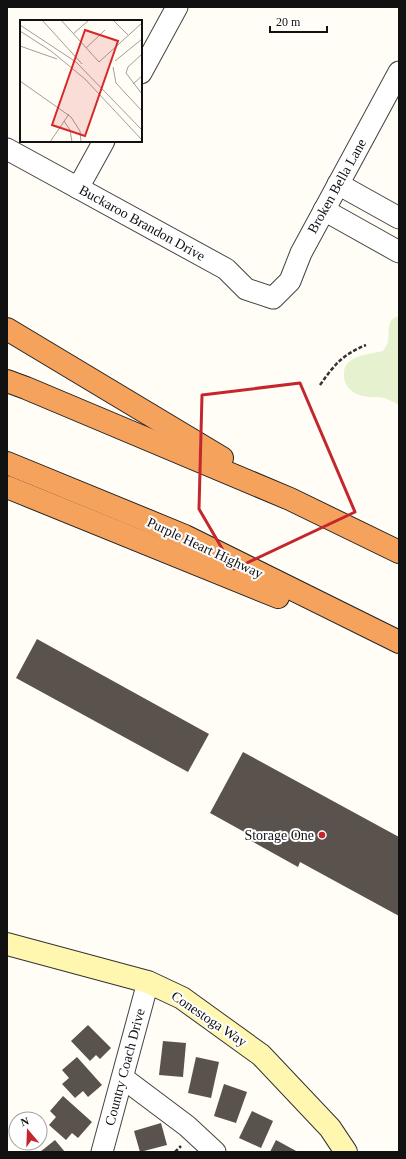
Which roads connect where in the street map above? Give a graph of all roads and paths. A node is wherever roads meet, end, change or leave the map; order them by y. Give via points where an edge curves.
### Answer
1 (177, 7) edge
2 (142, 71) edge
3 (399, 72) edge
4 (103, 142) edge
5 (7, 149) edge
6 (338, 184) junction
7 (78, 188) junction
8 (324, 210) junction
9 (399, 218) edge
10 (399, 252) edge
11 (274, 298) joint
12 (7, 329) edge
13 (366, 345) dead end
14 (7, 381) edge
15 (320, 385) dead end
16 (7, 463) edge
17 (7, 487) edge
18 (290, 499) junction
19 (399, 552) edge
20 (399, 642) edge
21 (399, 649) edge
22 (7, 944) edge
23 (148, 982) junction
24 (122, 1078) junction
25 (102, 1152) edge
26 (215, 1152) edge
27 (346, 1152) edge

1 - 2 street
3 - 6 street, Broken Bella Lane
4 - 7 street
5 - 7 street, Buckaroo Brandon Drive
6 - 8 street, Broken Bella Lane
6 - 9 street
7 - 11 street, Buckaroo Brandon Drive via 226,269 246,289
8 - 10 street
8 - 11 street, Broken Bella Lane via 300,253 290,281
12 - 18 highway
13 - 15 path via 341,358
14 - 18 highway
16 - 20 highway, Purple Heart Highway via 185,536
17 - 21 highway via 250,585
18 - 19 highway
22 - 23 street, Conestoga Way
23 - 24 street, Country Coach Drive
23 - 27 street, Conestoga Way via 182,998 261,1055 330,1128
24 - 25 street, Country Coach Drive
24 - 26 street via 187,1126

